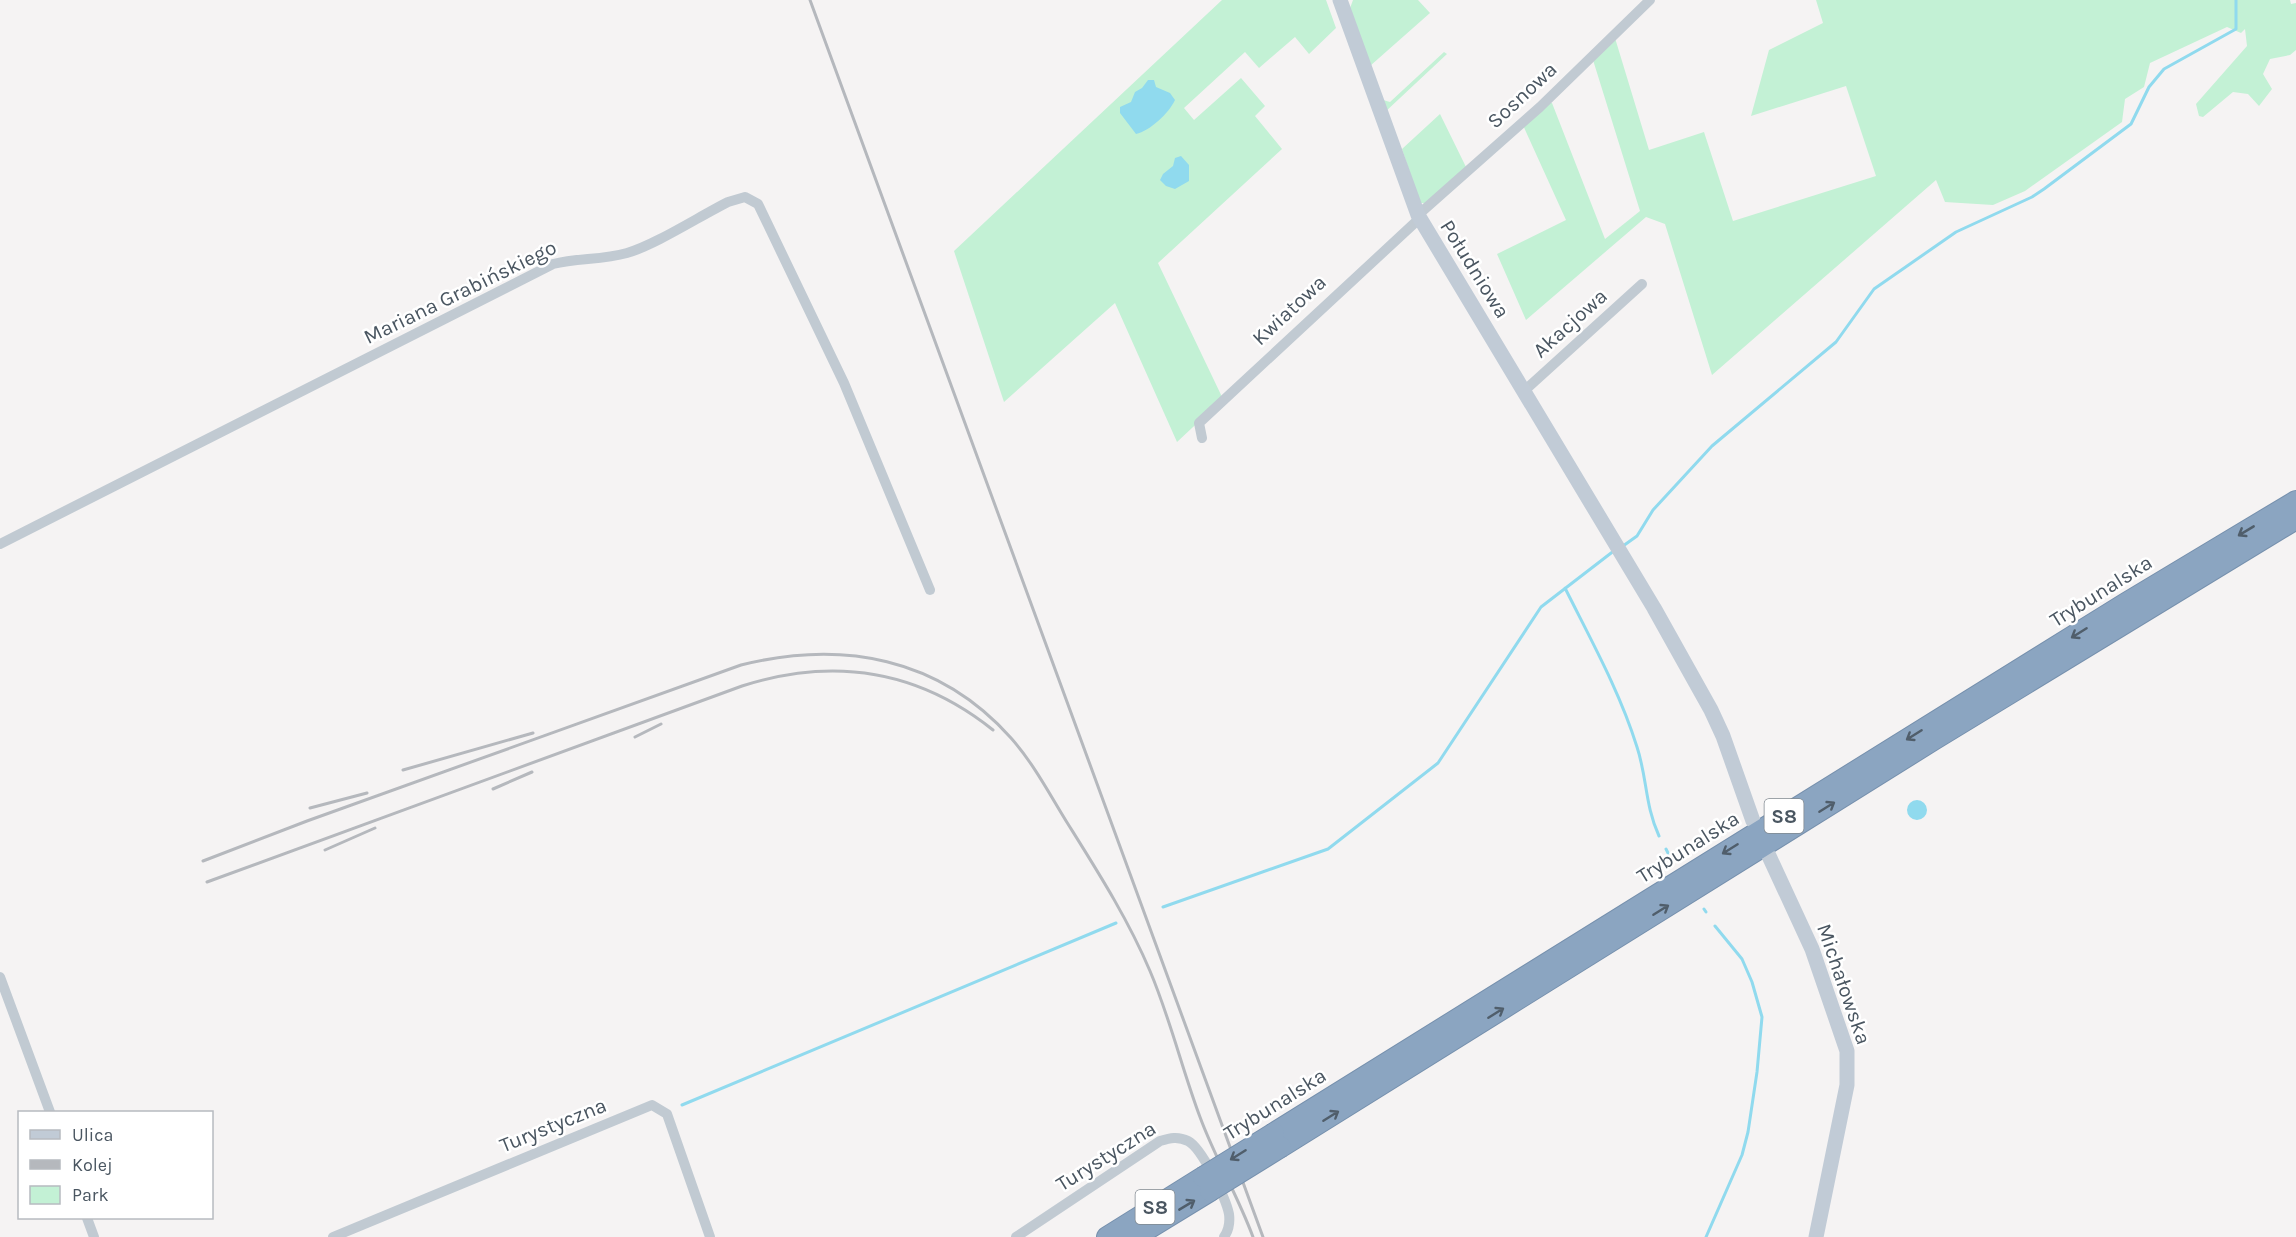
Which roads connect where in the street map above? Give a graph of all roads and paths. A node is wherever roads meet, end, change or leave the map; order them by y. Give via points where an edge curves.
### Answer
1 (1340, 0) edge
2 (1650, 0) edge
3 (1419, 217) junction
4 (1642, 284) dead end
5 (1524, 391) junction
6 (1202, 438) dead end
7 (2296, 501) edge
8 (2296, 519) edge
9 (0, 544) edge
10 (930, 590) dead end
11 (1753, 820) dead end
12 (1769, 856) dead end
13 (0, 977) edge
14 (49, 1111) edge
15 (1277, 1140) junction
16 (1207, 1184) junction
17 (87, 1219) edge
18 (94, 1237) edge
19 (333, 1237) edge
20 (710, 1237) edge
21 (1016, 1237) edge
22 (1107, 1237) edge
23 (1135, 1237) edge
24 (1224, 1237) edge
25 (1816, 1237) edge

1 - 3 street, Południowa
2 - 3 street, Sosnowa
3 - 5 street, Południowa
3 - 6 street, Kwiatowa via 1199,423
4 - 5 street, Akacjowa
5 - 11 street, Południowa via 1711,710
7 -> 15 highway, Trybunalska / S8 via 2116,610
15 -> 8 highway, Trybunalska / S8
9 - 10 street, Mariana Grabińskiego via 553,264 630,252 745,197 758,204 844,383
12 - 25 street, Michałowska via 1812,949 1847,1051 1847,1085
13 - 14 street
15 - 16 highway, Trybunalska / S8, bridge
16 - 22 highway, Trybunalska / S8
23 -> 16 highway, Trybunalska / S8
17 - 18 street
19 - 20 street, Turystyczna via 652,1105 667,1114
21 - 24 street, Turystyczna via 1160,1141 1179,1137 1194,1144 1200,1152 1226,1205 1230,1218

